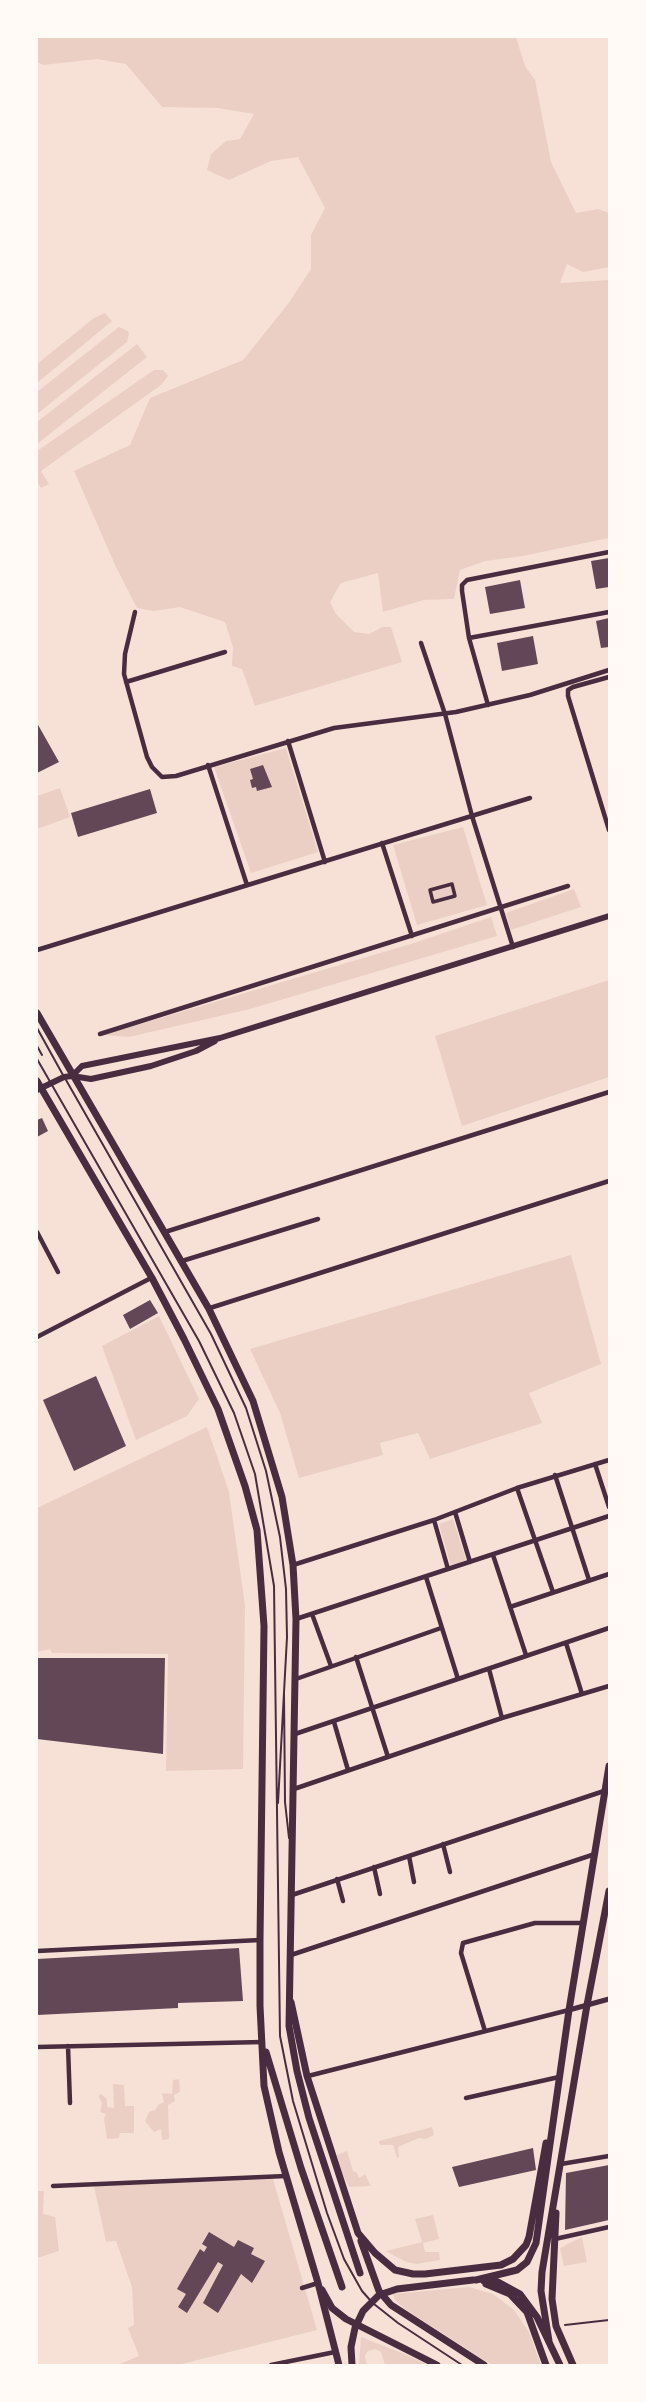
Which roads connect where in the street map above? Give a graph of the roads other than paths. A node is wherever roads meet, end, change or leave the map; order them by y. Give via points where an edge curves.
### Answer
1 (609, 552) edge
2 (135, 612) dead end
3 (609, 612) edge
4 (470, 638) junction
5 (421, 643) dead end
6 (225, 652) dead end
7 (609, 670) edge
8 (609, 677) edge
9 (126, 682) junction
10 (488, 705) junction
11 (445, 714) junction
12 (288, 741) junction
13 (208, 765) junction
14 (530, 798) dead end
15 (472, 816) junction
16 (609, 830) edge
17 (382, 844) junction
18 (325, 862) junction
19 (247, 885) junction
20 (568, 886) dead end
21 (430, 890) joint
22 (500, 908) junction
23 (609, 916) edge
24 (412, 936) junction
25 (513, 947) junction
26 (37, 950) edge
27 (37, 1013) edge
28 (37, 1028) edge
29 (100, 1034) dead end
30 (220, 1038) junction
31 (37, 1059) edge
32 (68, 1077) junction
33 (50, 1083) junction
34 (38, 1086) edge
35 (609, 1092) edge
36 (609, 1181) edge
37 (318, 1219) dead end
38 (37, 1232) edge
39 (165, 1233) junction
40 (181, 1261) junction
41 (58, 1272) dead end
42 (152, 1278) junction
43 (209, 1308) junction
44 (37, 1337) edge
45 (609, 1460) edge
46 (595, 1464) junction
47 (555, 1475) junction
48 (517, 1488) junction
49 (609, 1507) edge
50 (455, 1512) junction
51 (609, 1516) edge
52 (434, 1520) junction
53 (572, 1528) junction
54 (536, 1540) junction
55 (493, 1555) junction
56 (470, 1562) junction
57 (293, 1565) junction
58 (448, 1570) junction
59 (609, 1574) edge
60 (426, 1577) junction
61 (589, 1580) junction
62 (553, 1592) junction
63 (510, 1607) junction
64 (312, 1614) junction
65 (296, 1619) junction
66 (441, 1628) junction
67 (609, 1628) edge
68 (566, 1643) junction
69 (526, 1655) junction
70 (356, 1657) junction
71 (331, 1666) junction
72 (488, 1669) junction
73 (284, 1674) junction
74 (296, 1679) junction
75 (458, 1679) junction
76 (609, 1686) edge
77 (582, 1694) junction
78 (372, 1707) junction
79 (502, 1718) junction
80 (334, 1722) junction
81 (296, 1734) junction
82 (388, 1757) junction
83 (609, 1766) edge
84 (348, 1770) junction
85 (294, 1789) junction
86 (605, 1791) junction
87 (277, 1821) junction
88 (443, 1844) junction
89 (595, 1854) junction
90 (409, 1856) junction
91 (291, 1864) junction
92 (374, 1867) junction
93 (450, 1871) dead end
94 (337, 1879) junction
95 (414, 1882) dead end
96 (609, 1891) edge
97 (380, 1894) dead end
98 (292, 1895) junction
99 (343, 1901) dead end
100 (584, 1923) junction
101 (260, 1940) junction
102 (37, 1951) edge
103 (291, 1955) junction
104 (290, 1996) junction
105 (609, 1999) edge
106 (587, 2005) junction
107 (569, 2010) junction
108 (485, 2031) junction
109 (263, 2042) junction
110 (68, 2046) junction
111 (37, 2047) edge
112 (307, 2076) junction
113 (560, 2077) junction
114 (466, 2098) dead end
115 (70, 2103) dead end
116 (551, 2133) junction
117 (609, 2156) edge
118 (561, 2164) junction
119 (286, 2176) junction
120 (558, 2184) junction
121 (53, 2186) dead end
122 (609, 2227) edge
123 (358, 2233) junction
124 (555, 2239) junction
125 (360, 2273) dead end
126 (475, 2280) junction
127 (318, 2283) junction
128 (342, 2287) dead end
129 (302, 2288) dead end
130 (549, 2341) junction
131 (335, 2352) junction
132 (271, 2365) edge
133 (339, 2365) edge
134 (352, 2365) edge
135 (437, 2365) edge
136 (462, 2365) edge
137 (484, 2365) edge
138 (547, 2365) edge
139 (560, 2365) edge
140 (573, 2365) edge

1 - 4 street via 467,580 462,591
2 - 9 street via 123,665
3 - 4 street
4 - 10 street
5 - 11 street
6 - 9 street
7 - 10 street
8 - 16 street via 568,690
9 - 13 street via 147,757 156,771 162,777 176,776
10 - 11 street
11 - 12 street via 334,728
11 - 15 street
12 - 13 street
12 - 18 street
13 - 19 street
14 - 15 street
15 - 17 street
15 - 22 street
17 - 18 street
17 - 24 street
18 - 19 street
19 - 26 street
20 - 22 street
21 - 21 street via 433,902 455,896 452,884
22 - 24 street
22 - 25 street
23 - 25 main road
24 - 29 street
25 - 30 main road
27 - 32 main road
28 - 32 lane
30 - 32 main road via 82,1066
30 - 32 main road via 196,1051 118,1074
31 - 33 lane
32 - 33 main road
32 - 39 main road
32 - 73 lane via 211,1334 246,1408 280,1537 286,1589
33 - 34 main road
33 - 87 lane via 199,1341 234,1413 255,1474 274,1586
34 - 42 main road
35 - 39 street
36 - 43 street
37 - 40 street
38 - 41 street
39 - 40 main road
40 - 43 main road
42 - 44 street
42 - 101 main road via 218,1409 257,1530 264,1626
43 - 57 main road via 253,1401 282,1497
45 - 46 street
46 - 47 street
46 - 49 street
47 - 48 street
47 - 53 street
48 - 50 street
48 - 54 street
50 - 52 street
50 - 56 street
51 - 53 street
52 - 57 street
52 - 58 street
53 - 54 street
53 - 61 street
54 - 55 street
54 - 62 street
55 - 56 street
55 - 63 street
56 - 58 street
57 - 65 main road
58 - 60 street
59 - 61 street
60 - 64 street
60 - 66 street
61 - 62 street
62 - 63 street
63 - 69 street
64 - 65 street
64 - 71 street
65 - 74 main road
66 - 70 street
66 - 75 street
67 - 68 street
68 - 69 street
68 - 77 street
69 - 72 street
70 - 71 street
70 - 78 street
71 - 74 street
72 - 75 street
72 - 79 street
73 - 87 lane
73 - 91 lane via 285,1802
74 - 81 main road
75 - 78 street
76 - 77 street
77 - 79 street
78 - 80 street
78 - 82 street
79 - 82 street
80 - 81 street
80 - 84 street
81 - 85 main road
82 - 84 street
83 - 86 main road
84 - 85 street
85 - 91 main road
86 - 88 street
86 - 89 main road
87 - 136 lane via 280,2036 306,2143 344,2259 362,2291 378,2307
88 - 90 street
88 - 93 street
89 - 100 main road
89 - 103 street
90 - 92 street
90 - 95 street
91 - 98 main road
92 - 94 street
92 - 97 street
94 - 98 street
94 - 99 street
96 - 106 main road
98 - 103 main road
100 - 107 main road
100 - 108 street via 535,1923 463,1943 461,1953
101 - 102 street
101 - 109 main road
103 - 104 main road
104 - 112 main road
104 - 125 main road via 289,2026 300,2083
105 - 106 street
106 - 107 street
106 - 118 main road
107 - 108 street
107 - 113 main road
108 - 112 street
109 - 110 street
109 - 119 main road via 264,2086
109 - 128 main road
110 - 111 street
110 - 115 street
112 - 123 main road
113 - 114 street
113 - 116 main road
116 - 123 main road via 529,2237 513,2259 501,2265 404,2273 385,2262
116 - 126 main road via 533,2252 517,2270
117 - 118 street
118 - 120 main road
119 - 121 street
119 - 127 main road
120 - 124 main road
120 - 130 main road via 542,2273
122 - 124 street
123 - 137 main road via 379,2291 391,2305
124 - 140 main road via 556,2326
126 - 130 main road via 498,2282 520,2294
126 - 134 main road via 379,2295 363,2311 355,2328
126 - 138 main road via 518,2301 527,2312
127 - 129 street
127 - 131 main road
127 - 135 main road via 332,2308 346,2319
130 - 139 main road
131 - 132 street
131 - 133 main road

